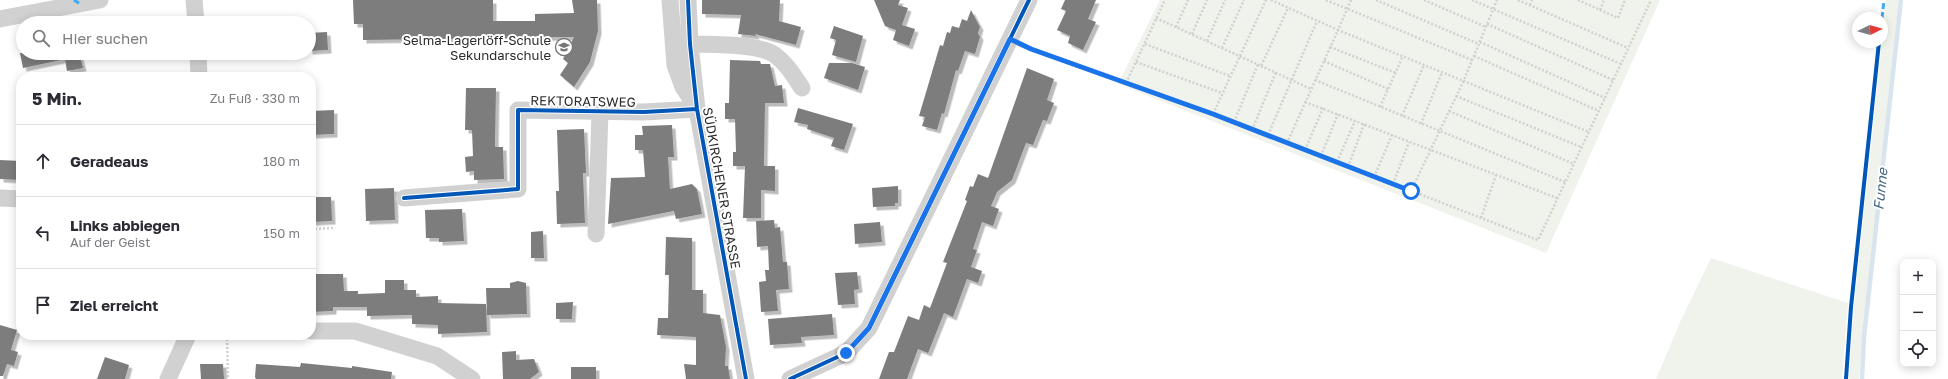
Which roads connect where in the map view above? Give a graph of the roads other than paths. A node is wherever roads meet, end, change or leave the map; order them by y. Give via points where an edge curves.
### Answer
1 (100, 0) edge
2 (194, 0) edge
3 (670, 0) edge
4 (688, 0) edge
5 (1029, 0) edge
6 (195, 16) edge
7 (0, 19) edge
8 (690, 44) junction
9 (198, 60) edge
10 (199, 72) edge
11 (802, 88) dead end
12 (697, 109) junction
13 (600, 112) junction
14 (0, 198) edge
15 (404, 198) dead end
16 (16, 199) edge
17 (596, 234) dead end
18 (316, 331) edge
19 (186, 340) edge
20 (168, 379) edge
21 (472, 379) edge
22 (746, 379) edge
23 (790, 379) edge

1 - 7 street
2 - 6 street
3 - 12 street via 675,65 683,87
4 - 8 street, SÜDKIRCHENER STRASSE
5 - 23 street via 869,328 846,353
8 - 11 street via 759,48 773,54 787,66
8 - 12 street, SÜDKIRCHENER STRASSE
9 - 10 street
12 - 13 street, REKTORATSWEG
12 - 22 street, SÜDKIRCHENER STRASSE
13 - 15 street, REKTORATSWEG via 518,110 518,189
13 - 17 street
14 - 16 street
18 - 21 street via 355,331 437,356
19 - 20 street

